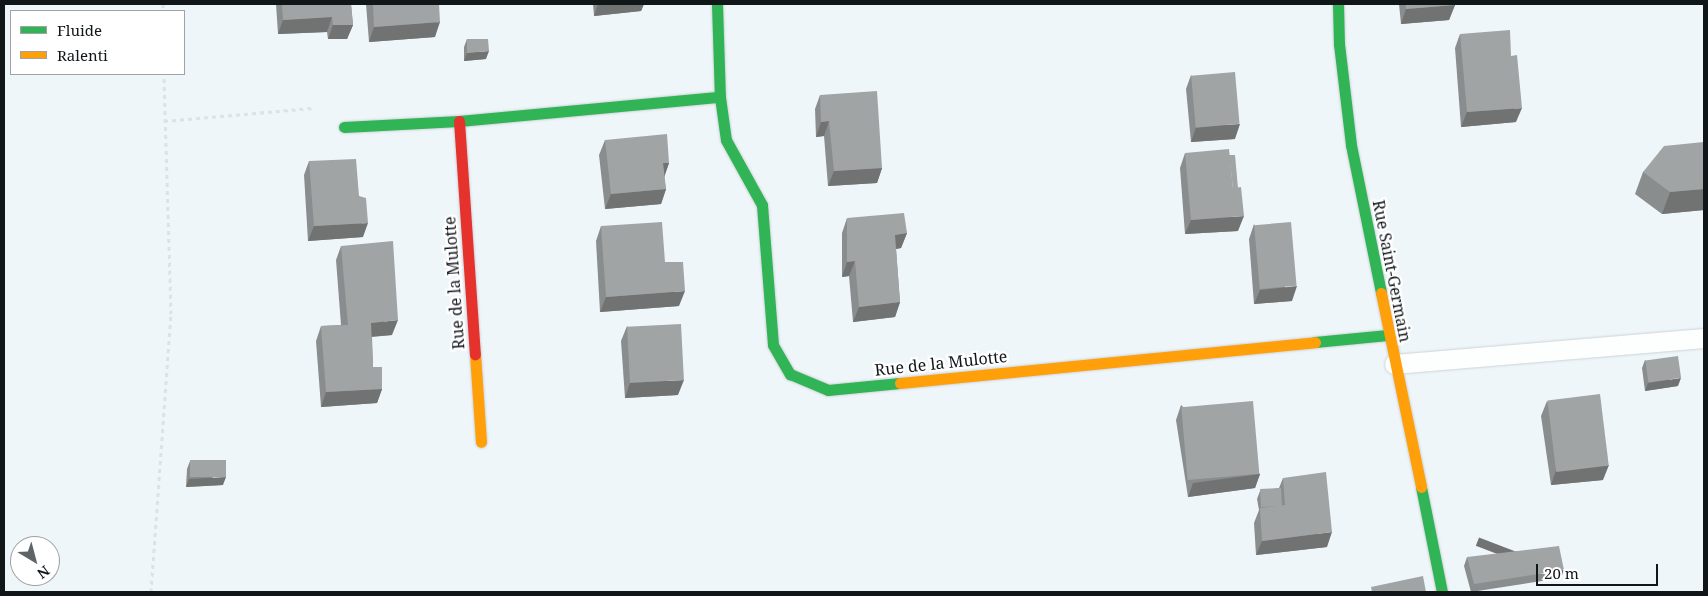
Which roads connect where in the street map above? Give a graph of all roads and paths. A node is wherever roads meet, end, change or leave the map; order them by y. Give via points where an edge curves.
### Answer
1 (717, 4) edge
2 (1338, 4) edge
3 (164, 75) edge
4 (720, 97) junction
5 (164, 121) junction
6 (459, 121) junction
7 (344, 127) joint
8 (1388, 334) junction
9 (1704, 338) edge
10 (1394, 364) junction
11 (482, 442) dead end
12 (151, 592) edge
13 (1442, 592) edge

1 - 4 street, Rue de la Mulotte
2 - 8 street, Rue Saint-Germain via 1339,44 1351,145
3 - 5 path
4 - 6 street
4 - 8 street, Rue de la Mulotte via 726,140 762,205 773,345 790,374 828,390
5 - 7 path via 311,107
5 - 12 path via 171,314
6 - 7 street
6 - 11 street, Rue de la Mulotte
8 - 10 street, Rue Saint-Germain
9 - 10 lane
10 - 13 street, Rue Saint-Germain

